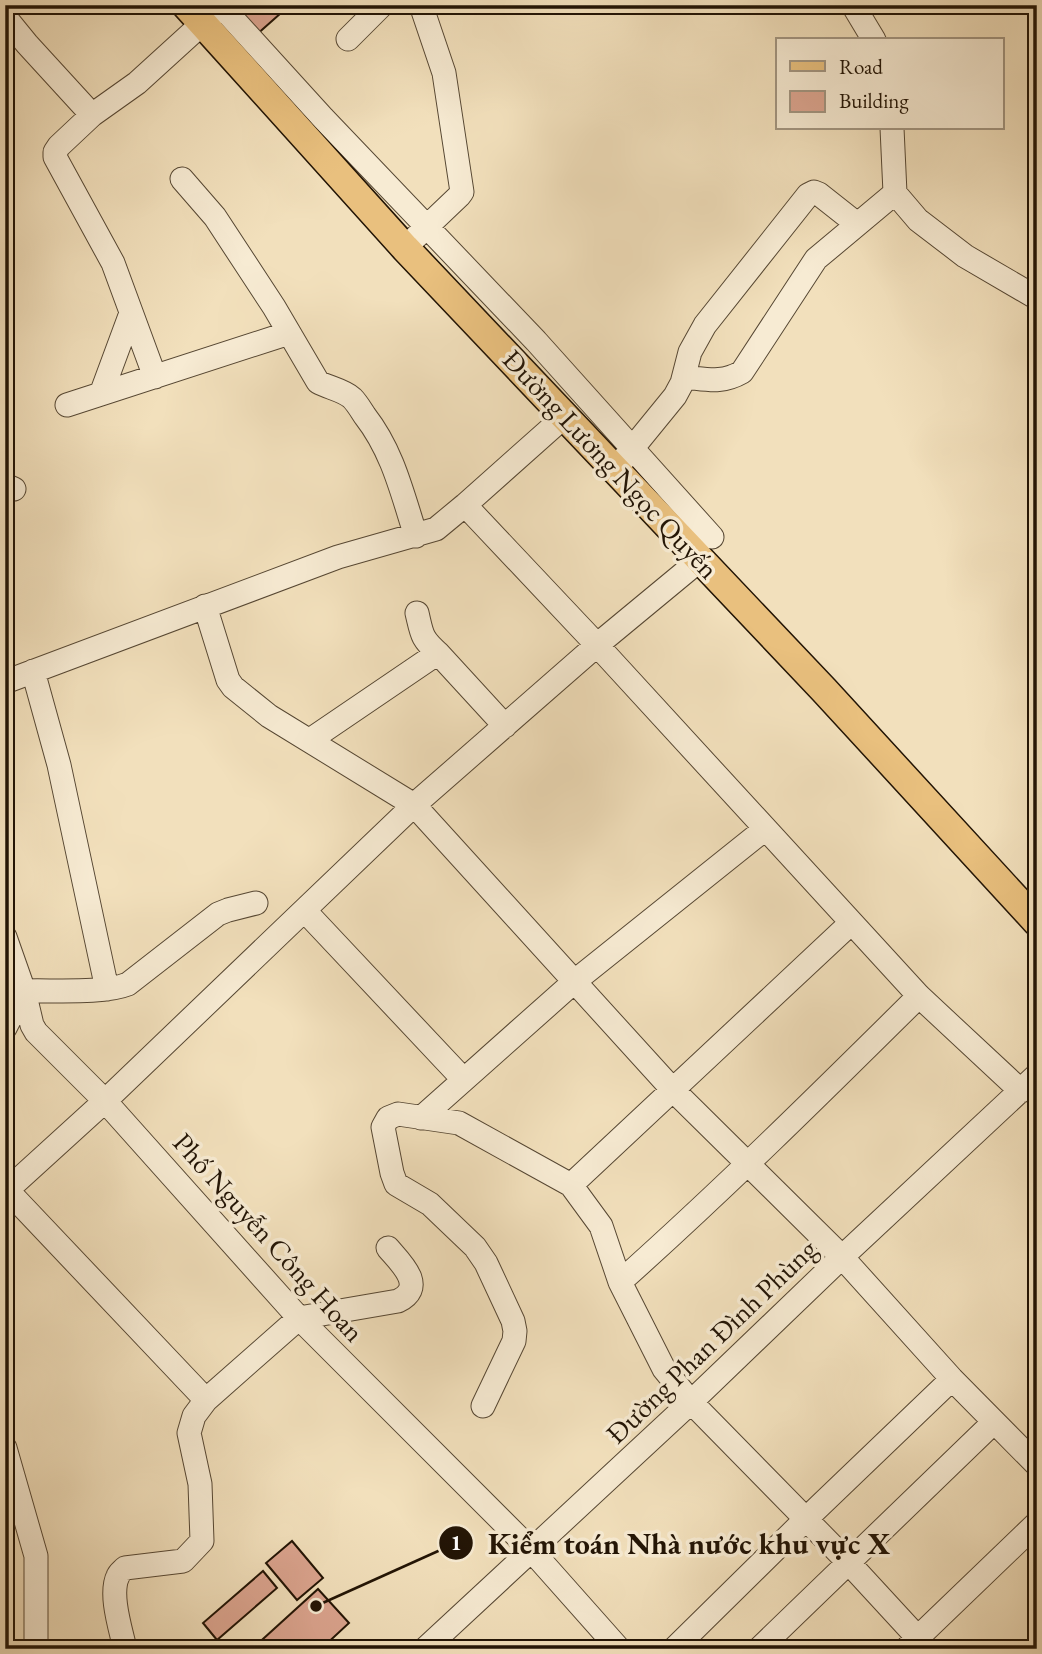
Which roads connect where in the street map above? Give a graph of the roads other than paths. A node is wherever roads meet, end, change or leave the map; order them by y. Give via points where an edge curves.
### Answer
1 (382, 5) edge
2 (421, 5) edge
3 (853, 5) edge
4 (208, 10) edge
5 (5, 17) edge
6 (873, 38) edge
7 (348, 39) dead end
8 (92, 115) junction
9 (892, 130) edge
10 (181, 179) dead end
11 (895, 193) junction
12 (857, 224) junction
13 (426, 228) junction
14 (405, 248) junction
15 (1037, 298) edge
16 (131, 313) junction
17 (289, 333) junction
18 (155, 377) junction
19 (684, 377) junction
20 (101, 394) junction
21 (67, 405) dead end
22 (565, 416) junction
23 (624, 459) junction
24 (465, 505) junction
25 (416, 536) junction
26 (706, 548) junction
27 (205, 606) junction
28 (417, 613) dead end
29 (597, 645) junction
30 (438, 653) junction
31 (33, 671) junction
32 (5, 682) edge
33 (505, 726) junction
34 (310, 740) junction
35 (414, 805) junction
36 (765, 829) junction
37 (256, 903) dead end
38 (305, 911) junction
39 (1037, 922) edge
40 (850, 923) junction
41 (5, 937) edge
42 (575, 981) junction
43 (107, 989) junction
44 (24, 991) junction
45 (919, 996) junction
46 (5, 1028) edge
47 (463, 1079) junction
48 (1029, 1083) edge
49 (673, 1090) junction
50 (106, 1101) junction
51 (421, 1118) junction
52 (748, 1164) junction
53 (572, 1185) junction
54 (6, 1191) edge
55 (388, 1248) dead end
56 (842, 1257) junction
57 (620, 1282) junction
58 (299, 1318) junction
59 (952, 1379) junction
60 (206, 1400) junction
61 (691, 1402) junction
62 (483, 1406) dead end
63 (994, 1422) junction
64 (5, 1448) edge
65 (1037, 1465) edge
66 (806, 1519) junction
67 (1037, 1523) edge
68 (532, 1551) junction
69 (848, 1562) junction
70 (912, 1643) edge
71 (36, 1649) edge
72 (125, 1649) edge
73 (425, 1649) edge
74 (619, 1649) edge
75 (674, 1649) edge
76 (759, 1649) edge

1 - 7 street
2 - 13 street via 444,74 461,187 459,196
3 - 6 street
4 - 8 street via 138,83
4 - 13 street via 323,118
4 - 14 main road, Đường Lương Ngọc Quyến
5 - 8 street
8 - 16 street via 59,146 55,157 113,263
9 - 11 street
10 - 17 street via 215,217
11 - 12 street
11 - 15 street via 918,220 965,256
12 - 19 street via 816,259 743,372 722,380
12 - 19 street via 819,194 808,195 705,325 690,352
13 - 14 street
13 - 23 street via 536,341
14 - 22 main road, Đường Lương Ngọc Quyến
16 - 18 street
16 - 20 street
17 - 18 street
17 - 25 street via 318,382 353,399 371,423 391,457
18 - 20 street
19 - 23 street via 675,396
20 - 21 street
22 - 23 main road, Đường Lương Ngọc Quyến
22 - 24 street
23 - 26 main road, Đường Lương Ngọc Quyến
24 - 25 street via 436,529
24 - 29 street
25 - 27 street via 338,557
26 - 29 street
26 - 39 main road, Đường Lương Ngọc Quyến via 856,724
27 - 31 street
27 - 34 street via 233,687
28 - 30 street via 422,637
29 - 33 street
29 - 36 street
30 - 33 street
30 - 34 street
31 - 32 street
31 - 43 street via 59,765
33 - 35 street
34 - 35 street
35 - 38 street
35 - 42 street
36 - 40 street
36 - 42 street
37 - 43 street via 218,914 128,984
38 - 47 street
38 - 50 street
40 - 45 street
40 - 49 street
41 - 44 street, Phố Nguyễn Công Hoan
42 - 47 street
42 - 49 street
43 - 44 street
44 - 46 street
44 - 50 street, Phố Nguyễn Công Hoan via 36,1032
45 - 48 street
45 - 52 street
47 - 51 street
48 - 56 street, Đường Phan Đình Phùng
49 - 52 street
49 - 53 street
50 - 54 street
50 - 58 street, Phố Nguyễn Công Hoan
51 - 53 street via 459,1123
51 - 62 street via 398,1114 388,1118 383,1127 396,1184 430,1204 475,1247 513,1321 514,1341
52 - 56 street
52 - 57 street
53 - 57 street via 601,1226
54 - 60 street
55 - 58 street via 411,1280 404,1298
56 - 59 street
56 - 61 street, Đường Phan Đình Phùng
57 - 61 street via 664,1369
58 - 60 street
58 - 68 street, Phố Nguyễn Công Hoan
59 - 63 street
59 - 66 street
60 - 72 street via 189,1433 200,1484 202,1541 183,1561 125,1567 117,1578 114,1593
61 - 66 street
61 - 68 street, Đường Phan Đình Phùng
63 - 65 street
63 - 69 street
64 - 71 street via 36,1556
66 - 69 street
66 - 75 street
67 - 70 street
68 - 73 street, Đường Phan Đình Phùng
68 - 74 street, Phố Nguyễn Công Hoan
69 - 70 street
69 - 76 street

